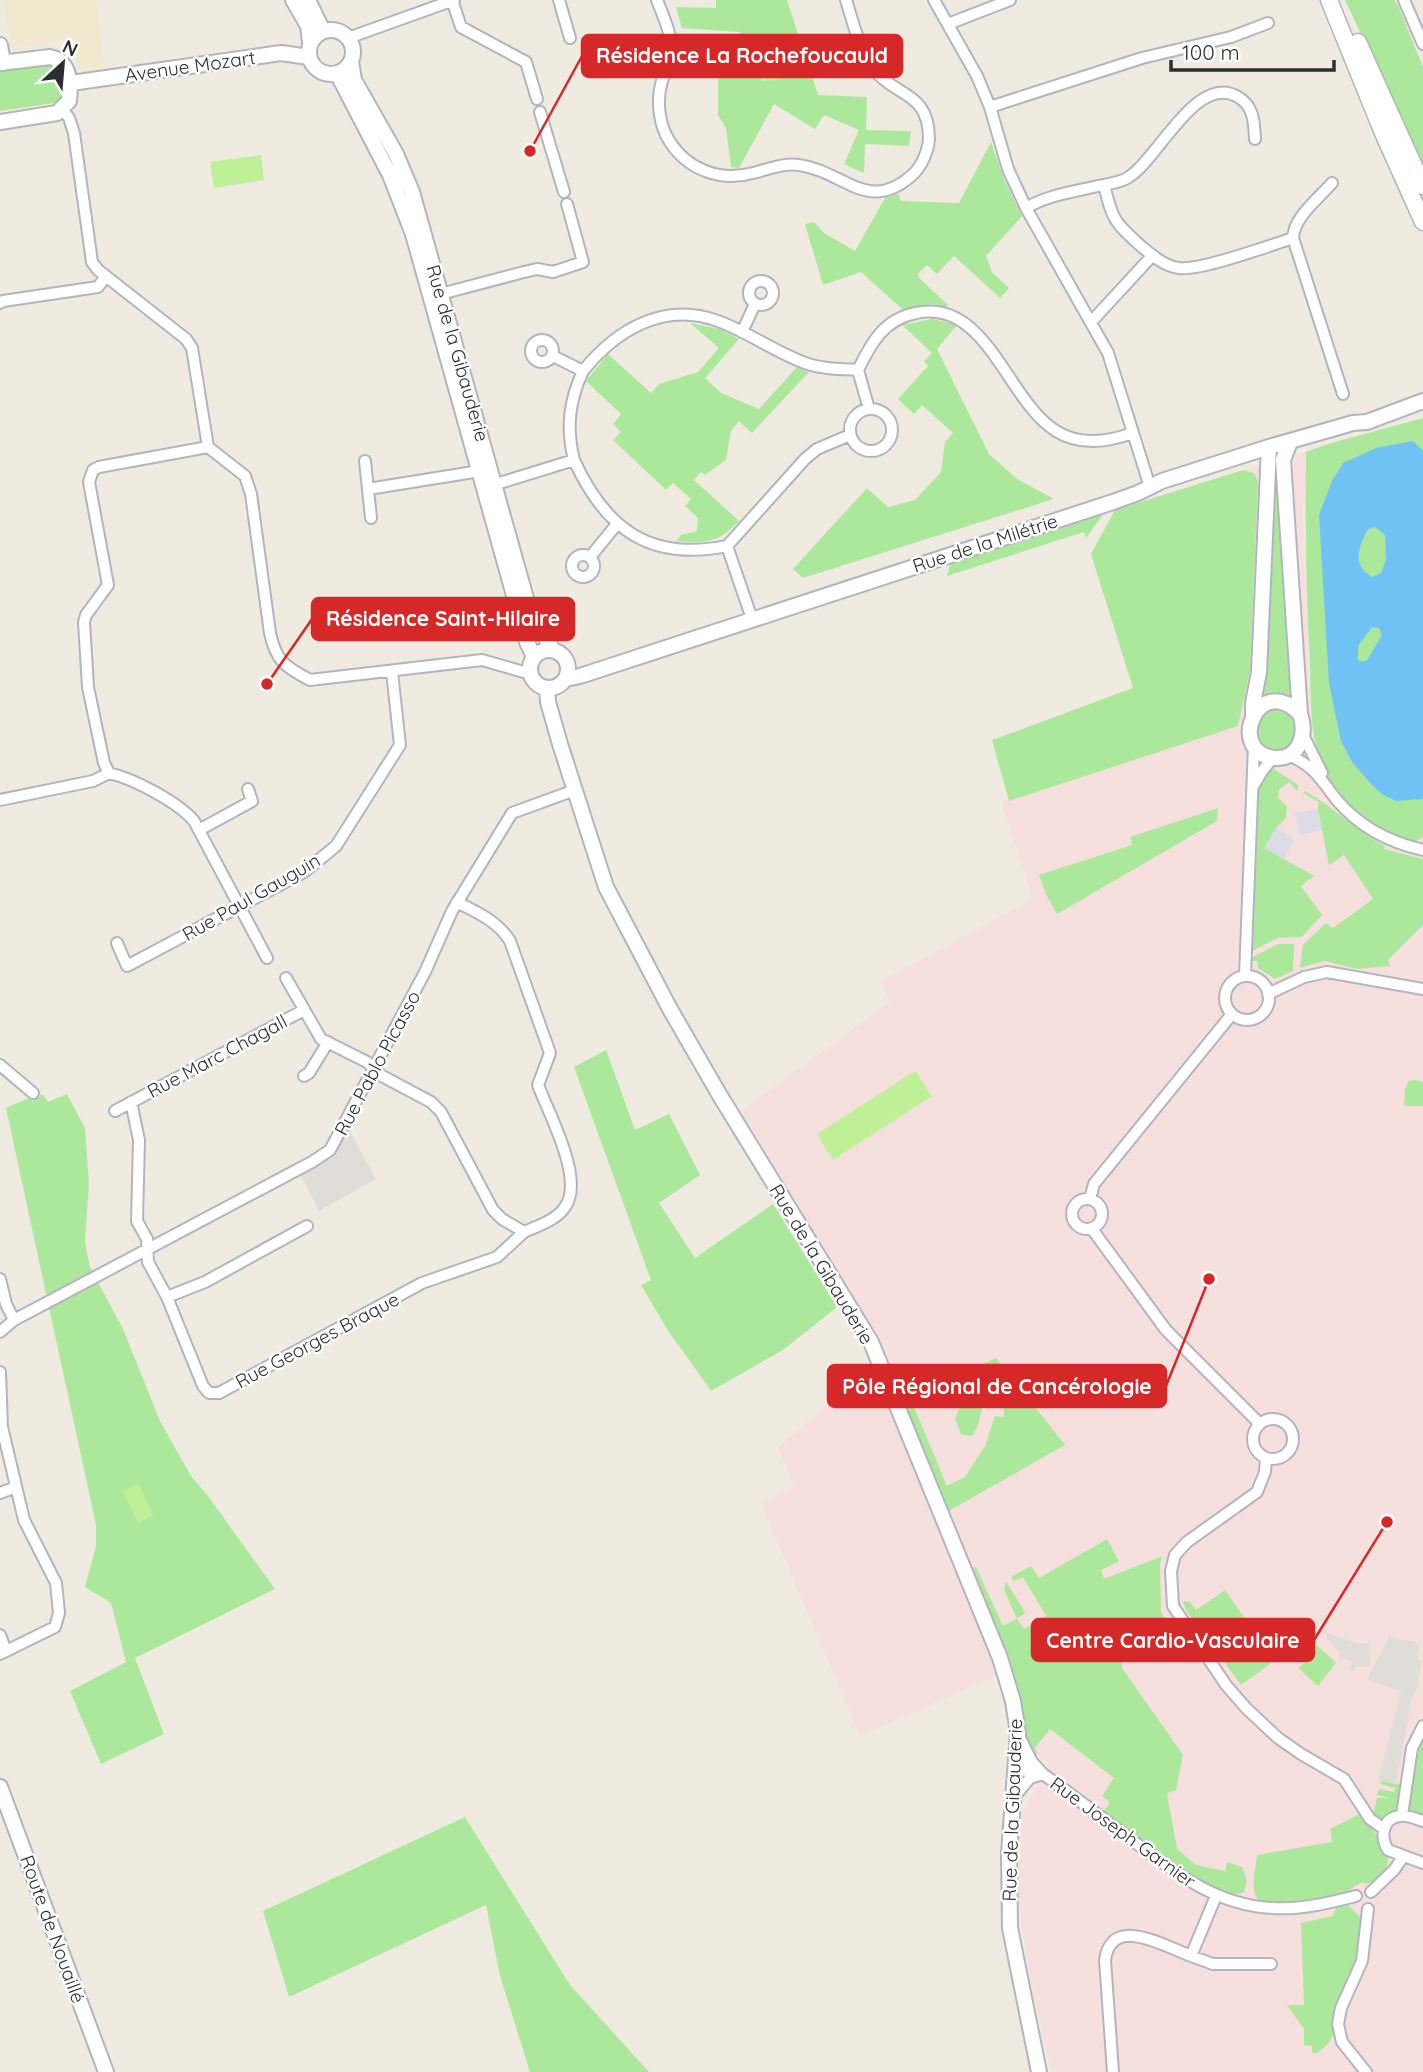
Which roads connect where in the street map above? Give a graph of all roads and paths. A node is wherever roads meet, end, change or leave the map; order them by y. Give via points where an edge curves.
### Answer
1 (293, 0) edge
2 (308, 0) edge
3 (453, 0) edge
4 (559, 0) edge
5 (657, 0) edge
6 (846, 0) edge
7 (934, 0) edge
8 (1010, 0) edge
9 (1329, 0) edge
10 (1340, 0) edge
11 (1404, 0) edge
12 (948, 23) junction
13 (1268, 23) dead end
14 (323, 31) junction
15 (348, 38) junction
16 (570, 38) dead end
17 (1423, 44) edge
18 (0, 45) edge
19 (310, 50) junction
20 (351, 61) junction
21 (1, 63) edge
22 (337, 73) junction
23 (71, 83) junction
24 (537, 99) dead end
25 (990, 107) junction
26 (62, 109) junction
27 (540, 112) dead end
28 (0, 122) edge
29 (1255, 139) dead end
30 (1332, 183) dead end
31 (1104, 185) junction
32 (1423, 186) edge
33 (564, 192) dead end
34 (567, 204) dead end
35 (1026, 208) junction
36 (1423, 222) edge
37 (1293, 239) junction
38 (1152, 256) junction
39 (106, 276) junction
40 (436, 295) junction
41 (0, 303) edge
42 (755, 304) dead end
43 (1091, 322) junction
44 (742, 332) junction
45 (553, 356) dead end
46 (858, 370) junction
47 (583, 372) junction
48 (1423, 391) edge
49 (1343, 394) dead end
50 (1423, 404) edge
51 (869, 409) junction
52 (1351, 417) junction
53 (1133, 433) junction
54 (850, 435) junction
55 (1290, 442) junction
56 (208, 447) junction
57 (1269, 447) junction
58 (573, 460) junction
59 (365, 461) dead end
60 (480, 471) junction
61 (489, 486) junction
62 (1150, 487) junction
63 (368, 489) junction
64 (371, 518) dead end
65 (617, 524) junction
66 (1287, 536) junction
67 (727, 546) junction
68 (590, 557) dead end
69 (751, 619) junction
70 (553, 650) junction
71 (534, 657) junction
72 (567, 663) junction
73 (616, 663) junction
74 (392, 672) junction
75 (531, 674) junction
76 (566, 679) junction
77 (547, 688) junction
78 (1300, 714) junction
79 (1253, 715) junction
80 (1303, 735) junction
81 (1254, 746) junction
82 (1289, 755) junction
83 (1273, 758) junction
84 (109, 773) junction
85 (1253, 787) junction
86 (248, 789) dead end
87 (1329, 789) junction
88 (575, 790) junction
89 (0, 800) edge
90 (199, 830) junction
91 (1423, 850) edge
92 (457, 902) junction
93 (239, 907) junction
94 (117, 943) dead end
95 (267, 958) dead end
96 (1245, 976) junction
97 (286, 978) dead end
98 (1423, 989) edge
99 (1268, 994) junction
100 (304, 1010) junction
101 (1232, 1014) junction
102 (328, 1042) junction
103 (0, 1065) edge
104 (374, 1069) junction
105 (304, 1076) dead end
106 (33, 1093) dead end
107 (131, 1102) junction
108 (115, 1111) dead end
109 (1090, 1199) junction
110 (307, 1226) dead end
111 (1092, 1229) junction
112 (524, 1232) junction
113 (148, 1249) junction
114 (0, 1279) edge
115 (167, 1297) junction
116 (14, 1320) junction
117 (0, 1332) edge
118 (0, 1372) edge
119 (0, 1386) edge
120 (1259, 1424) junction
121 (1266, 1458) junction
122 (16, 1487) junction
123 (0, 1493) edge
124 (0, 1635) edge
125 (3, 1653) edge
126 (1423, 1726) edge
127 (1022, 1764) junction
128 (1043, 1774) junction
129 (0, 1787) edge
130 (1014, 1798) junction
131 (1402, 1815) junction
132 (1423, 1821) edge
133 (1384, 1829) junction
134 (1403, 1857) junction
135 (1423, 1863) edge
136 (1371, 1892) dead end
137 (1216, 1896) junction
138 (1356, 1896) dead end
139 (1368, 1909) dead end
140 (1191, 1956) junction
141 (1271, 1964) dead end
142 (106, 2072) edge
143 (1040, 2072) edge
144 (1113, 2072) edge
145 (1366, 2072) edge

1 - 19 street via 308,26
2 - 14 street
3 - 15 street
3 - 24 street via 461,27 526,62
4 - 16 street
5 - 6 street via 671,45 659,89 660,113 669,141 681,156 720,176 796,165 824,172 861,190 887,191 904,183 922,163 929,140 927,127 914,98 887,82 868,60
7 - 12 street
8 - 12 street
9 - 36 main road
10 - 32 main road
11 - 17 street
12 - 25 street
13 - 25 street
14 - 15 street via 337,30
14 - 19 street
15 - 20 street via 353,49
18 - 21 street
19 - 22 street via 317,69
19 - 23 street, Avenue Mozart
20 - 22 street
20 - 40 street, Rue de la Gibauderie via 354,80 412,192
21 - 23 street via 58,58
22 - 40 street, Rue de la Gibauderie via 399,197
23 - 26 street via 69,101
25 - 35 street via 1008,169
26 - 28 street
26 - 39 street via 74,133 92,262
27 - 33 street
29 - 31 street via 1247,104 1230,93 1216,92 1188,112 1133,174
30 - 37 street via 1298,221
31 - 35 street via 1040,199
31 - 38 street via 1118,226
34 - 40 street via 583,262
35 - 43 street
37 - 38 street via 1187,269
37 - 49 street
38 - 43 street
39 - 41 street via 98,287
39 - 56 street via 177,330 192,348
40 - 60 street, Rue de la Gibauderie
40 - 61 street, Rue de la Gibauderie
42 - 44 street
43 - 53 street via 1108,353
44 - 46 street via 805,363
44 - 47 street via 698,316 656,318 622,332
45 - 47 street
46 - 51 street
46 - 53 street via 877,335 892,321 915,313 945,313 975,332 1054,430 1091,441
47 - 58 street via 568,424
48 - 52 street, Rue de la Milétrie
50 - 52 street, Rue de la Milétrie via 1367,422
51 - 54 street via 853,418
51 - 54 street via 882,411 891,421 889,442 871,452 858,447
52 - 55 street, Rue de la Milétrie
53 - 62 street
54 - 67 street via 805,459
55 - 57 street, Rue de la Milétrie
55 - 66 street via 1283,460
56 - 74 street via 245,477 251,494 270,633 281,661 310,680
56 - 84 street via 99,467 90,476 108,585 84,622 86,670
57 - 62 street, Rue de la Milétrie
57 - 66 street via 1279,461 1282,525
57 - 79 street
58 - 61 street
58 - 65 street via 589,492
59 - 63 street
60 - 61 street, Rue de la Gibauderie
60 - 63 street
61 - 70 street, Rue de la Gibauderie via 529,609
61 - 71 street, Rue de la Gibauderie
62 - 69 street, Rue de la Milétrie
63 - 64 street
65 - 67 street via 665,547
65 - 68 street
66 - 78 street
67 - 69 street
69 - 73 street, Rue de la Milétrie
70 - 71 street
70 - 72 street
71 - 75 street
72 - 73 street, Rue de la Milétrie
72 - 76 street
73 - 76 street, Rue de la Milétrie
74 - 75 street via 482,660
74 - 93 street, Rue Paul Gauguin via 400,745 342,838 304,872
75 - 77 street via 537,684
76 - 77 street
77 - 88 street, Rue de la Gibauderie
78 - 79 street via 1277,701
78 - 80 street
79 - 81 street via 1249,733
80 - 82 street
80 - 87 street
81 - 83 street
81 - 85 street
82 - 83 street
82 - 87 street via 1310,765
83 - 85 street
84 - 89 street via 93,781
84 - 90 street via 180,808
85 - 96 street
86 - 90 street via 252,801
87 - 91 street via 1368,829
88 - 92 street, Rue Pablo Picasso via 512,813
88 - 127 street, Rue de la Gibauderie via 606,887 670,1009 879,1359 1000,1658 1013,1701
90 - 93 street
92 - 104 street, Rue Pablo Picasso
92 - 112 street via 502,929 550,1054 538,1085 572,1178 571,1197 559,1215
93 - 94 street, Rue Paul Gauguin via 127,966
93 - 95 street
96 - 99 street via 1257,979
96 - 101 street via 1234,980 1227,990 1226,1003
97 - 100 street, Rue Marc Chagall
98 - 99 street via 1327,972
99 - 101 street via 1267,1007 1259,1016 1246,1020
100 - 102 street, Rue Marc Chagall via 321,1039
100 - 107 street, Rue Marc Chagall
101 - 109 street via 1094,1184
102 - 104 street, Rue Marc Chagall
102 - 105 street
103 - 106 street
104 - 112 street, Rue Marc Chagall via 441,1112 493,1210
104 - 113 street, Rue Pablo Picasso via 337,1140 320,1158
107 - 108 street, Rue Marc Chagall
107 - 113 street, Rue Marc Chagall via 139,1140 138,1221
109 - 111 street via 1102,1213 1100,1223
109 - 111 street via 1076,1203 1072,1215 1079,1227
110 - 115 street via 205,1282
111 - 120 street via 1166,1330
112 - 115 street, Rue Georges Braque via 497,1257 422,1283 219,1393 203,1386
113 - 115 street, Rue Georges Braque via 148,1262
113 - 116 street, Rue Pablo Picasso
114 - 116 street
116 - 117 street, Rue Pablo Picasso
118 - 119 street
119 - 122 street via 2,1427
120 - 121 street via 1254,1445
120 - 121 street via 1280,1421 1292,1434 1284,1455
121 - 133 street via 1258,1492 1175,1555 1173,1606 1246,1708 1301,1755 1344,1779 1370,1819
122 - 123 street
122 - 125 street via 24,1520 56,1583 59,1613 55,1627
124 - 125 street
126 - 131 street via 1412,1748
127 - 128 street
127 - 128 street, Rue Joseph Garnier
127 - 130 street, Rue de la Gibauderie
128 - 130 street via 1030,1778
128 - 137 street, Rue Joseph Garnier via 1186,1881
129 - 142 street, Route de Nouaillé
130 - 143 street, Rue de la Gibauderie via 1008,1864 1010,1928
131 - 132 street
131 - 133 street via 1387,1822
133 - 134 street via 1388,1850
134 - 135 street
134 - 136 street
137 - 138 street, Rue Joseph Garnier via 1247,1905 1292,1909
137 - 140 street
139 - 145 street via 1362,1961 1338,2024 1342,2042
140 - 141 street via 1213,1964
140 - 144 street via 1132,1935 1109,1944 1105,1960

